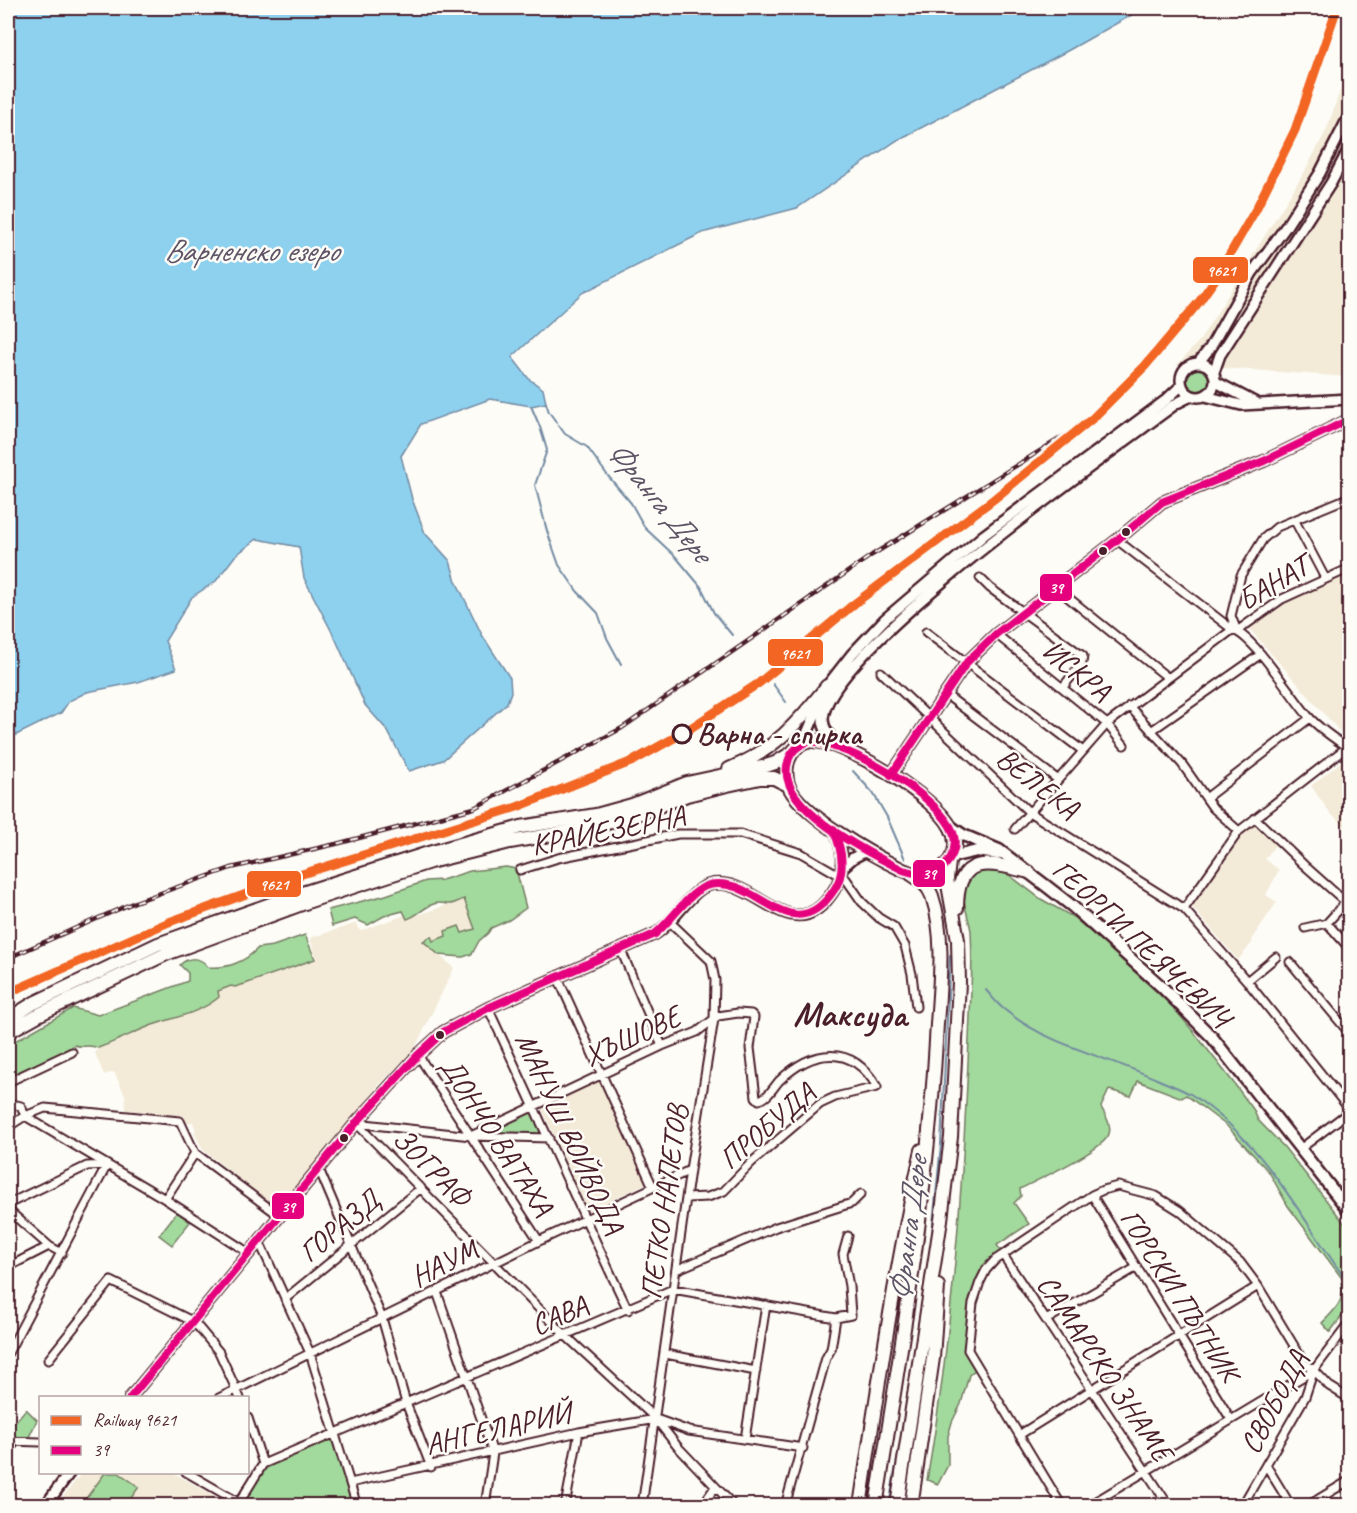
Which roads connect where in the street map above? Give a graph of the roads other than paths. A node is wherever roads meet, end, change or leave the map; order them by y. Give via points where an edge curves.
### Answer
1 (1350, 114) edge
2 (1350, 147) edge
3 (1199, 363) junction
4 (1214, 372) junction
5 (1216, 382) junction
6 (1182, 385) junction
7 (1191, 396) junction
8 (1205, 396) junction
9 (1350, 399) edge
10 (1258, 404) junction
11 (1350, 419) edge
12 (1350, 497) edge
13 (1295, 520) junction
14 (1117, 540) junction
15 (1350, 568) edge
16 (980, 578) dead end
17 (1325, 578) junction
18 (1055, 586) junction
19 (1024, 612) junction
20 (1235, 631) junction
21 (926, 632) dead end
22 (996, 634) junction
23 (1261, 654) junction
24 (967, 662) junction
25 (881, 672) dead end
26 (1167, 677) junction
27 (827, 686) junction
28 (1063, 687) junction
29 (945, 694) junction
30 (1129, 706) junction
31 (1310, 718) junction
32 (929, 719) junction
33 (1107, 724) junction
34 (1151, 731) junction
35 (803, 743) junction
36 (1124, 745) dead end
37 (838, 747) junction
38 (1348, 748) edge
39 (1083, 750) junction
40 (793, 752) junction
41 (891, 775) junction
42 (701, 779) junction
43 (1057, 779) junction
44 (788, 785) junction
45 (1206, 798) junction
46 (1029, 812) junction
47 (1255, 818) junction
48 (950, 826) junction
49 (833, 829) junction
50 (1015, 829) dead end
51 (1239, 831) junction
52 (866, 851) junction
53 (1008, 856) junction
54 (950, 859) junction
55 (520, 870) dead end
56 (841, 872) junction
57 (1029, 872) junction
58 (911, 874) junction
59 (1350, 891) edge
60 (1346, 902) edge
61 (1184, 909) junction
62 (1327, 922) junction
63 (671, 923) junction
64 (1305, 928) dead end
65 (957, 933) junction
66 (620, 948) junction
67 (1350, 949) edge
68 (1276, 957) dead end
69 (1290, 962) dead end
70 (557, 976) junction
71 (1247, 981) junction
72 (916, 1007) dead end
73 (488, 1008) junction
74 (8, 1019) edge
75 (714, 1019) junction
76 (8, 1032) edge
77 (1350, 1034) edge
78 (662, 1046) junction
79 (72, 1052) dead end
80 (418, 1055) junction
81 (602, 1075) junction
82 (8, 1082) edge
83 (8, 1103) edge
84 (534, 1105) junction
85 (932, 1106) junction
86 (1350, 1111) edge
87 (25, 1116) junction
88 (356, 1123) junction
89 (8, 1127) edge
90 (471, 1136) junction
91 (549, 1138) junction
92 (1300, 1149) junction
93 (195, 1153) junction
94 (107, 1165) junction
95 (319, 1169) junction
96 (690, 1170) junction
97 (653, 1187) junction
98 (422, 1188) junction
99 (861, 1194) dead end
100 (1092, 1195) junction
101 (686, 1198) junction
102 (165, 1199) junction
103 (8, 1204) edge
104 (8, 1210) edge
105 (1350, 1212) edge
106 (280, 1216) junction
107 (584, 1220) junction
108 (941, 1220) junction
109 (848, 1236) dead end
110 (259, 1241) junction
111 (539, 1241) junction
112 (49, 1246) junction
113 (350, 1246) junction
114 (62, 1253) junction
115 (249, 1253) junction
116 (1003, 1255) junction
117 (494, 1264) junction
118 (8, 1267) edge
119 (1137, 1267) junction
120 (676, 1270) junction
121 (1258, 1286) junction
122 (673, 1290) junction
123 (437, 1292) junction
124 (285, 1299) junction
125 (766, 1305) junction
126 (628, 1310) junction
127 (382, 1318) junction
128 (836, 1318) junction
129 (1046, 1320) junction
130 (194, 1322) junction
131 (1350, 1322) edge
132 (1179, 1335) junction
133 (566, 1336) junction
134 (8, 1353) edge
135 (310, 1353) junction
136 (665, 1354) junction
137 (48, 1360) dead end
138 (1314, 1370) junction
139 (756, 1371) junction
140 (467, 1379) junction
141 (237, 1388) junction
142 (1092, 1389) junction
143 (132, 1396) edge
144 (223, 1396) edge
145 (239, 1396) edge
146 (1350, 1399) edge
147 (406, 1403) junction
148 (1230, 1418) junction
149 (656, 1419) junction
150 (249, 1421) edge
151 (579, 1432) junction
152 (336, 1434) junction
153 (1019, 1435) junction
154 (745, 1439) junction
155 (11, 1441) edge
156 (39, 1442) edge
157 (802, 1448) junction
158 (493, 1453) junction
159 (8, 1455) edge
160 (263, 1464) junction
161 (1266, 1465) junction
162 (431, 1467) junction
163 (1146, 1469) junction
164 (69, 1474) edge
165 (188, 1474) edge
166 (1350, 1480) edge
167 (350, 1483) junction
168 (715, 1487) junction
169 (241, 1504) edge
170 (45, 1506) edge
171 (357, 1506) edge
172 (485, 1506) edge
173 (565, 1506) edge
174 (642, 1506) edge
175 (702, 1506) edge
176 (734, 1506) edge
177 (785, 1506) edge
178 (860, 1506) edge
179 (876, 1506) edge
180 (897, 1506) edge
181 (911, 1506) edge
182 (1062, 1506) edge
183 (1088, 1506) edge
184 (1170, 1506) edge
185 (1242, 1506) edge
186 (1291, 1506) edge
187 (1307, 1506) edge

1 - 3 street via 1320,173 1252,273
2 - 4 street via 1220,356
3 - 4 street
3 - 6 street via 1187,367
4 - 5 street
5 - 8 street
5 - 10 street
6 - 7 street
6 - 27 street via 984,535 907,599 862,642
7 - 8 street
7 - 37 street via 989,544 872,645 843,679 825,710 825,728
8 - 10 street via 1236,405
9 - 10 street
11 - 14 street via 1264,461 1162,502
12 - 13 street, БАНАТ
13 - 17 street
13 - 20 street, БАНАТ via 1277,527 1252,554 1241,575 1232,609
14 - 18 street
14 - 20 street
15 - 17 street, БАНАТ
16 - 19 street
17 - 20 street, БАНАТ via 1282,599
18 - 19 street
18 - 26 street
19 - 22 street
19 - 28 street via 1083,656
20 - 23 street
20 - 26 street via 1229,631
21 - 24 street
22 - 24 street
22 - 28 street, ИСКРА
23 - 31 street
23 - 34 street
24 - 29 street
24 - 39 street
25 - 32 street, ВЕЛЕКА
26 - 30 street
27 - 35 street
27 - 42 highway via 795,725 762,753
28 - 33 street, ИСКРА
29 - 32 street
29 - 43 street
30 - 33 street
30 - 34 street
31 - 38 street
31 - 45 street
32 - 41 street
32 - 46 street, ВЕЛЕКА
33 - 36 street, ИСКРА
33 - 39 street
34 - 45 street via 1182,764
35 - 37 highway via 820,741
35 - 40 highway
37 - 41 highway
38 - 47 street
39 - 43 street
40 - 42 highway via 766,766
40 - 44 highway via 788,764
41 - 48 highway via 932,806
42 - 74 highway via 632,805 521,827 299,894 158,944
43 - 46 street
44 - 49 highway via 804,805
44 - 76 highway via 774,778 760,778 723,786 590,828 510,842 419,866 166,954
45 - 51 street
46 - 50 street
46 - 61 street, ВЕЛЕКА
47 - 51 street
47 - 60 street
48 - 53 main road, ГЕОРГИ ПЕЯЧЕВИЧ
48 - 54 highway via 954,837
49 - 52 highway
49 - 56 street via 842,849
51 - 61 street
52 - 56 street via 853,858
52 - 58 highway
53 - 54 main road, ГЕОРГИ ПЕЯЧЕВИЧ via 977,851
53 - 57 main road, ГЕОРГИ ПЕЯЧЕВИЧ
54 - 58 highway via 935,873
54 - 65 highway via 948,887
55 - 56 street, КPAЙEЗEPНA via 558,858 678,834 740,834 801,853
56 - 63 street via 824,904 812,912 792,915 727,884 710,884 696,892
56 - 72 street via 862,902 894,927 905,946
57 - 65 highway via 990,863 969,869 958,888
57 - 92 main road, ГЕОРГИ ПЕЯЧЕВИЧ via 1187,1011
58 - 85 highway via 932,896 939,935
59 - 60 street
60 - 62 street
61 - 71 street, ВЕЛЕКА
62 - 64 street
62 - 67 street
63 - 66 street
63 - 75 street, ПЕТКО НАПЕТОВ via 711,961 716,980
65 - 108 highway via 959,1005
66 - 70 street
66 - 78 street
68 - 71 street
69 - 77 street
70 - 73 street
70 - 81 street
71 - 86 street, ВЕЛЕКА
73 - 80 street via 443,1032
73 - 84 street, MАНУШ ВОЙВОДА
75 - 78 street, ХЪШОВЕ via 697,1032
75 - 96 street, ПЕТКО НАПЕТОВ
75 - 101 street, ПРOБУДA via 738,1013 754,1017 750,1048 759,1100 796,1068 821,1055 849,1058 871,1076 877,1087 820,1104 752,1161 724,1191 708,1197
78 - 81 street, ХЪШОВЕ
79 - 82 street
80 - 88 street
80 - 90 street, ДОНЧО ВАТАХА
81 - 84 street, ХЪШОВЕ
81 - 97 street
83 - 87 street via 21,1106
84 - 90 street, ХЪШОВЕ
84 - 91 street, MАНУШ ВОЙВОДА
85 - 178 highway via 907,1216
85 - 179 highway via 914,1266
86 - 92 street
87 - 89 street
87 - 93 street via 45,1108 180,1121
87 - 94 street
88 - 90 street
88 - 95 street
88 - 98 street, ЗОГРАФ
90 - 91 street
90 - 111 street, ДОНЧО ВАТАХА
91 - 107 street, MАНУШ ВОЙВОДА
92 - 105 main road, ГЕОРГИ ПЕЯЧЕВИЧ
93 - 102 street
93 - 106 street
94 - 102 street
94 - 103 street via 87,1166
94 - 114 street
95 - 106 street
95 - 113 street
96 - 97 street, НАУМ
96 - 101 street, ПЕТКО НАПЕТОВ
97 - 107 street, НАУМ
98 - 113 street, ГОРАЗД
98 - 117 street, ЗОГРАФ
99 - 120 street via 852,1203 776,1227
100 - 116 street
100 - 119 street, ГОРСКИ ПЪТНИК
100 - 121 street via 1118,1186 1166,1200 1233,1256
101 - 120 street, ПЕТКО НАПЕТОВ
102 - 115 street
104 - 112 street
106 - 110 street
107 - 111 street, НАУМ
107 - 126 street, MАНУШ ВОЙВОДА
108 - 180 highway
108 - 181 highway via 933,1352
109 - 128 street via 843,1254 851,1315
110 - 115 street
110 - 124 street
111 - 117 street, НАУМ
112 - 114 street
112 - 118 street
113 - 124 street, ГОРАЗД
113 - 127 street
114 - 134 street
115 - 130 street
116 - 129 street, САМАРСКО ЗНАМЕ
116 - 153 street via 986,1270 980,1282 973,1303 968,1350
117 - 123 street, НАУМ
117 - 133 street, ЗОГРАФ
119 - 129 street
119 - 132 street, ГОРСКИ ПЪТНИК
120 - 122 street, ПЕТКО НАПЕТОВ
121 - 132 street
121 - 138 street via 1305,1364
122 - 125 street
122 - 126 street, САВА
122 - 136 street, ПЕТКО НАПЕТОВ
123 - 127 street, НАУМ
123 - 140 street
124 - 135 street
125 - 128 street
125 - 139 street
126 - 133 street, САВА
127 - 135 street, НАУМ
127 - 147 street
128 - 157 street via 831,1349
129 - 142 street, САМАРСКО ЗНАМЕ
130 - 137 street via 111,1281
130 - 141 street via 219,1352
130 - 143 street
131 - 138 street, СВОБОДА
132 - 142 street
132 - 148 street, ГОРСКИ ПЪТНИК
133 - 140 street, САВА
133 - 149 street, ЗОГРАФ
135 - 141 street, НАУМ
135 - 152 street
136 - 139 street
136 - 149 street, ПЕТКО НАПЕТОВ
138 - 146 street via 1329,1386
138 - 148 street
138 - 161 street, СВОБОДА via 1305,1397
139 - 154 street
140 - 147 street, САВА
140 - 158 street
141 - 144 street, НАУМ
141 - 145 street
142 - 153 street
142 - 163 street, САМАРСКО ЗНАМЕ
147 - 152 street, САВА
147 - 162 street
148 - 163 street
149 - 151 street, АНГЕЛАРИЙ
149 - 154 street via 689,1431
149 - 168 street
149 - 174 street, ПЕТКО НАПЕТОВ
150 - 160 street
151 - 158 street, АНГЕЛАРИЙ
151 - 173 street
152 - 160 street, САВА
152 - 167 street
153 - 182 street
154 - 157 street
155 - 156 street
155 - 159 street
157 - 177 street
158 - 162 street, АНГЕЛАРИЙ
158 - 172 street
160 - 169 street
161 - 185 street, СВОБОДА
161 - 186 street
162 - 167 street, АНГЕЛАРИЙ
163 - 183 street
163 - 184 street, САМАРСКО ЗНАМЕ
164 - 170 street
165 - 169 street
166 - 187 street
167 - 171 street
168 - 175 street
168 - 176 street

